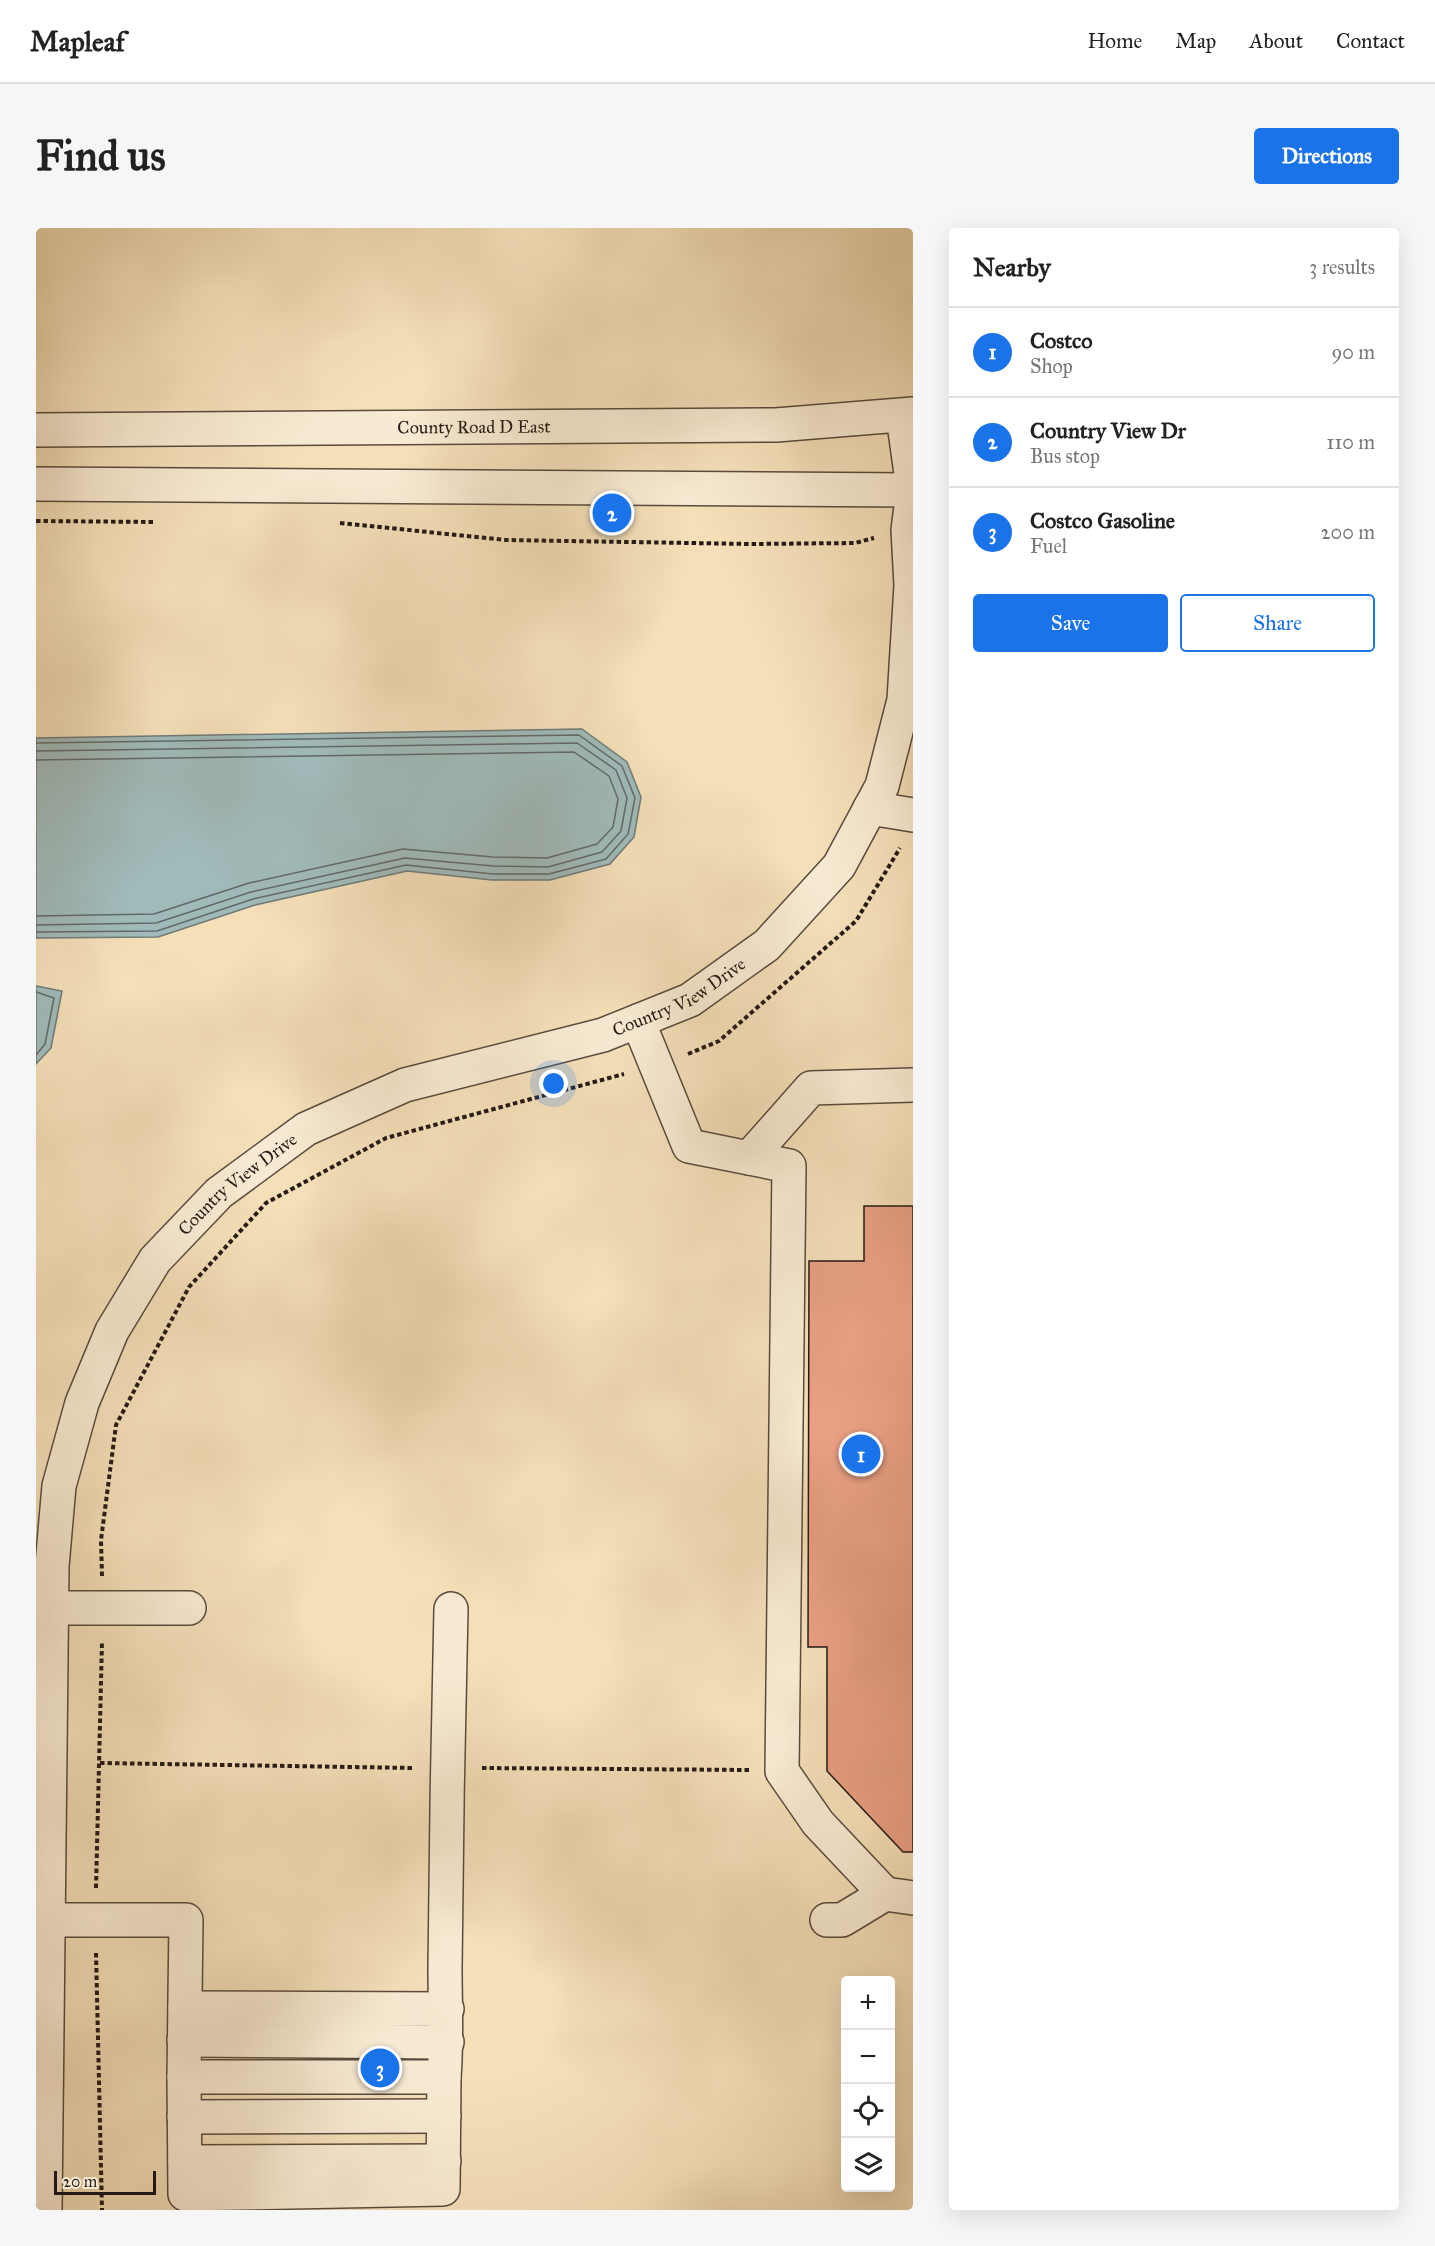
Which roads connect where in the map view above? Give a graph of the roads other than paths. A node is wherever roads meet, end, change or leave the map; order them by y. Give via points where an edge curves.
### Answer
1 (908, 415) edge
2 (36, 430) edge
3 (36, 484) edge
4 (913, 490) edge
5 (870, 808) junction
6 (913, 816) edge
7 (638, 1021) junction
8 (913, 1085) edge
9 (749, 1158) junction
10 (51, 1608) junction
11 (189, 1608) dead end
12 (451, 1609) dead end
13 (899, 1896) edge
14 (48, 1920) junction
15 (827, 1920) dead end
16 (185, 2008) junction
17 (447, 2009) junction
18 (184, 2040) junction
19 (447, 2042) junction
20 (184, 2077) junction
21 (444, 2077) junction
22 (444, 2116) junction
23 (184, 2117) junction
24 (45, 2210) edge

1 - 2 street, County Road D East via 776,425
1 - 4 street, Country View Drive
3 - 4 street
4 - 5 street, Country View Drive via 908,530 911,585 904,700 882,786
5 - 6 street
5 - 7 street, Country View Drive via 839,866 767,945 690,1000
7 - 9 street via 688,1146
7 - 10 street, Country View Drive via 603,1035 405,1085 306,1129 219,1193 155,1260 112,1330 82,1403 59,1486
8 - 9 street via 811,1088
9 - 13 street via 789,1166 783,1771 818,1823
10 - 11 street
10 - 14 street, Country View Drive
12 - 17 street via 446,1768
13 - 15 street via 842,1920
14 - 16 street via 186,1920
14 - 24 street, Country View Drive
16 - 17 street
16 - 18 street
17 - 19 street
18 - 19 street
18 - 20 street
19 - 21 street
20 - 21 street
20 - 23 street
21 - 22 street
22 - 23 street
22 - 23 street via 443,2175 185,2162

